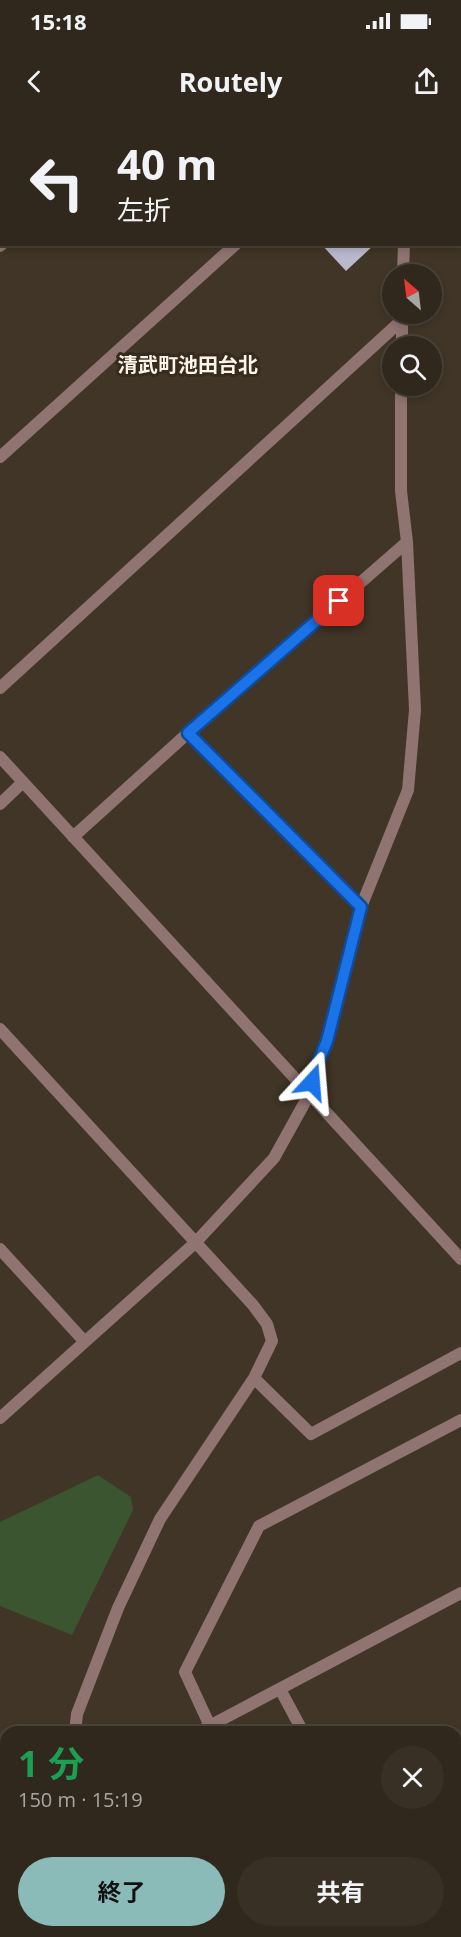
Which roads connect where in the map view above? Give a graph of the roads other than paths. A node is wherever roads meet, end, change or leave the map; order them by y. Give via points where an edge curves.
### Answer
1 (234, 246) edge
2 (404, 246) edge
3 (403, 264) edge
4 (394, 324) edge
5 (401, 396) edge
6 (0, 457) edge
7 (407, 542) junction
8 (0, 688) edge
9 (188, 733) junction
10 (0, 757) edge
11 (23, 782) junction
12 (0, 804) edge
13 (73, 837) junction
14 (361, 907) junction
15 (0, 1029) edge
16 (310, 1093) junction
17 (195, 1243) junction
18 (0, 1249) edge
19 (461, 1259) edge
20 (84, 1341) junction
21 (461, 1353) edge
22 (254, 1378) junction
23 (0, 1418) edge
24 (461, 1420) edge
25 (461, 1593) edge
26 (280, 1689) junction
27 (76, 1726) edge
28 (210, 1726) joint
29 (300, 1726) edge

1 - 6 street
2 - 3 street
4 - 8 street
5 - 7 street via 401,491
7 - 9 street
7 - 14 street via 415,710 408,790
9 - 13 street
9 - 14 street
10 - 11 street
11 - 12 street
11 - 13 street
13 - 16 street
14 - 16 street
15 - 17 street
16 - 17 street via 274,1158
16 - 19 street
17 - 20 street
17 - 22 street via 267,1324 272,1341
18 - 20 street
20 - 23 street
21 - 22 street via 311,1434
22 - 27 street via 160,1519 114,1619
24 - 28 street via 259,1526 185,1672
25 - 26 street
26 - 28 street
26 - 29 street

